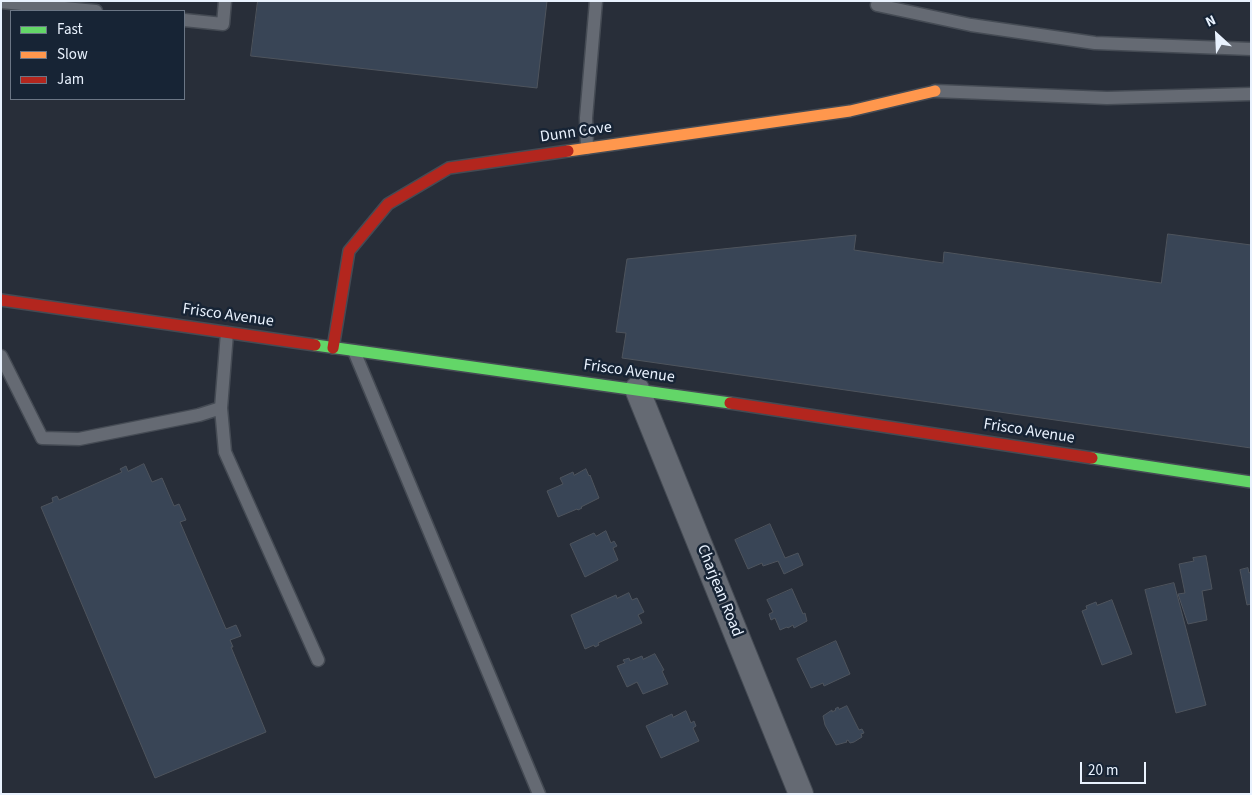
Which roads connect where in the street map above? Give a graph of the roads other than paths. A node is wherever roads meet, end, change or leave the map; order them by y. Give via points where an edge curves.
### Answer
1 (225, 1) edge
2 (596, 1) edge
3 (1, 2) edge
4 (877, 3) edge
5 (85, 10) edge
6 (185, 20) edge
7 (1251, 49) edge
8 (935, 91) joint
9 (1251, 94) edge
10 (587, 148) junction
11 (1, 300) edge
12 (227, 333) junction
13 (332, 348) junction
14 (353, 351) junction
15 (1, 356) edge
16 (638, 389) junction
17 (221, 408) junction
18 (1251, 482) edge
19 (318, 660) dead end
20 (539, 794) edge
21 (801, 794) edge

1 - 6 lane via 223,24
2 - 10 lane via 586,118
3 - 5 lane
4 - 7 lane via 971,25 1095,43
8 - 9 lane via 1107,98
8 - 10 street, Dunn Cove via 850,111
10 - 13 street, Dunn Cove via 449,168 388,204 348,251
11 - 12 street, Frisco Avenue
12 - 13 street, Frisco Avenue
12 - 17 lane
13 - 14 street, Frisco Avenue
14 - 16 street, Frisco Avenue
14 - 20 lane
15 - 17 lane via 42,438 79,439
16 - 18 street, Frisco Avenue
16 - 21 street, Charjean Road
17 - 19 lane via 225,452

